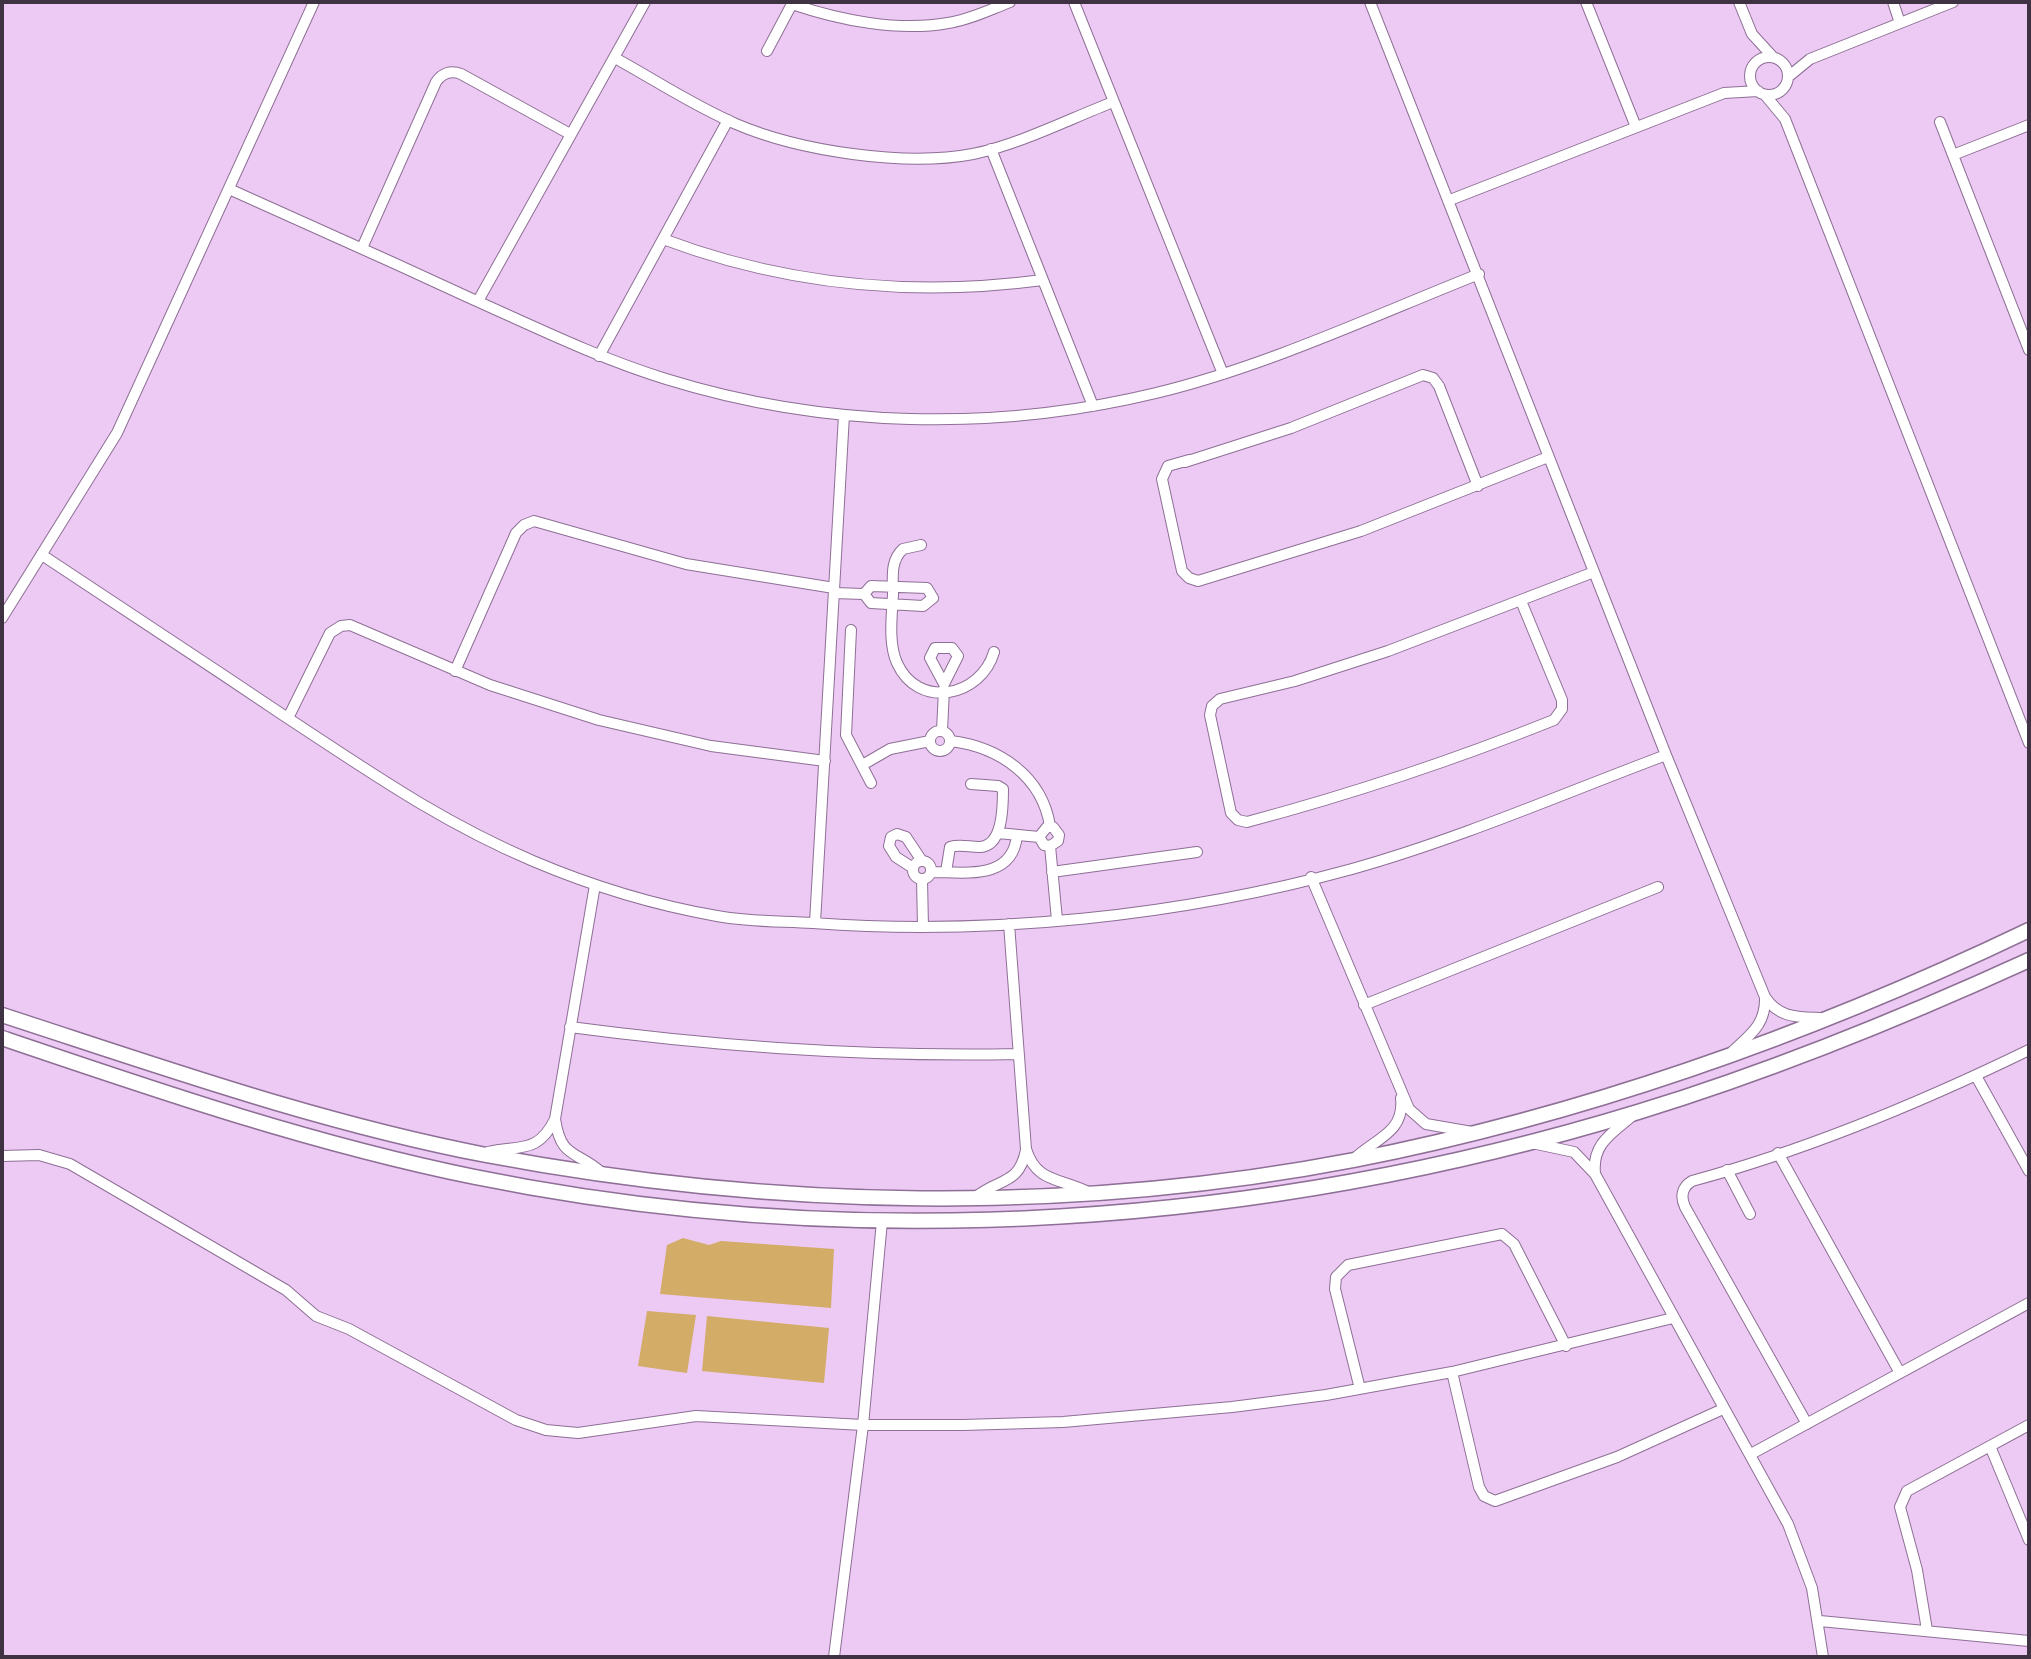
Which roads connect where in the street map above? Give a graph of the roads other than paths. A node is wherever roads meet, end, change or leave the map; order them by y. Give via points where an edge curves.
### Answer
1 (314, 2) edge
2 (645, 2) edge
3 (1010, 2) edge
4 (1074, 2) edge
5 (1370, 2) edge
6 (1586, 2) edge
7 (1739, 2) edge
8 (1893, 2) edge
9 (1954, 2) edge
10 (793, 3) edge
11 (1900, 23) junction
12 (1752, 34) junction
13 (767, 51) dead end
14 (615, 58) junction
15 (1776, 58) junction
16 (1810, 59) junction
17 (1751, 68) junction
18 (1786, 82) junction
19 (1724, 93) junction
20 (1761, 93) junction
21 (1113, 102) junction
22 (1785, 119) junction
23 (728, 120) junction
24 (1940, 122) dead end
25 (2029, 125) edge
26 (1636, 128) junction
27 (570, 134) junction
28 (991, 149) junction
29 (1953, 155) junction
30 (229, 189) junction
31 (1450, 200) junction
32 (663, 239) junction
33 (362, 248) junction
34 (1479, 274) junction
35 (1042, 280) junction
36 (478, 301) junction
37 (2029, 350) edge
38 (598, 356) junction
39 (1223, 374) junction
40 (1093, 406) junction
41 (844, 415) junction
42 (1548, 457) junction
43 (1478, 486) junction
44 (921, 545) dead end
45 (42, 555) junction
46 (1594, 572) junction
47 (892, 586) junction
48 (834, 591) junction
49 (864, 594) junction
50 (1521, 601) junction
51 (892, 604) junction
52 (2, 618) edge
53 (851, 630) dead end
54 (995, 652) dead end
55 (455, 671) junction
56 (944, 688) junction
57 (288, 718) junction
58 (942, 731) junction
59 (930, 741) junction
60 (951, 741) junction
61 (2029, 743) edge
62 (1666, 755) junction
63 (825, 761) junction
64 (864, 764) junction
65 (871, 783) dead end
66 (971, 784) dead end
67 (1050, 827) junction
68 (998, 833) junction
69 (1017, 835) junction
70 (1039, 837) junction
71 (1050, 846) junction
72 (1197, 852) dead end
73 (922, 861) junction
74 (913, 869) junction
75 (931, 872) junction
76 (946, 872) junction
77 (1052, 872) junction
78 (1311, 877) junction
79 (922, 879) junction
80 (594, 885) junction
81 (1658, 887) dead end
82 (1057, 920) junction
83 (815, 923) junction
84 (1009, 924) junction
85 (923, 927) junction
86 (2029, 930) edge
87 (2029, 960) edge
88 (1765, 997) junction
89 (1364, 1005) junction
90 (2, 1014) edge
91 (1832, 1019) junction
92 (570, 1027) junction
93 (2, 1038) edge
94 (2029, 1050) edge
95 (1018, 1054) junction
96 (1728, 1056) junction
97 (1976, 1076) junction
98 (1401, 1094) junction
99 (1636, 1113) junction
100 (555, 1119) junction
101 (1472, 1132) junction
102 (1529, 1142) junction
103 (1026, 1149) junction
104 (1778, 1153) junction
105 (481, 1154) junction
106 (2, 1156) edge
107 (1353, 1160) junction
108 (1727, 1170) junction
109 (2029, 1171) edge
110 (1595, 1174) junction
111 (604, 1175) junction
112 (1225, 1179) junction
113 (1142, 1188) junction
114 (1089, 1193) junction
115 (975, 1198) junction
116 (1179, 1207) junction
117 (1101, 1213) junction
118 (1750, 1214) dead end
119 (882, 1221) junction
120 (2029, 1303) edge
121 (1673, 1318) junction
122 (1566, 1346) junction
123 (1452, 1372) junction
124 (1900, 1373) junction
125 (1360, 1389) junction
126 (1723, 1409) junction
127 (1807, 1424) junction
128 (2029, 1424) edge
129 (863, 1425) junction
130 (1990, 1446) junction
131 (1751, 1454) junction
132 (2029, 1540) edge
133 (1819, 1621) junction
134 (1927, 1630) junction
135 (2029, 1641) edge
136 (834, 1657) edge
137 (1823, 1657) edge

1 - 30 street
2 - 14 street
3 - 10 street via 959,21 929,25 849,19
4 - 21 street
5 - 31 street
6 - 26 street
7 - 12 street
8 - 11 street
9 - 11 street
10 - 13 street
11 - 16 street
12 - 15 street
12 - 17 street
14 - 23 street
14 - 27 street
15 - 16 street
15 - 17 street via 1759,59
15 - 18 street via 1786,68
16 - 18 street
17 - 19 street
17 - 20 street via 1750,81
18 - 20 street via 1774,94
18 - 22 street
19 - 20 street
19 - 26 street
20 - 22 street
21 - 28 street
21 - 39 street
22 - 61 street
23 - 28 street via 775,137 860,153 927,157
23 - 32 street
24 - 29 street
25 - 29 street
26 - 31 street
27 - 33 street via 457,72 447,73 439,78
27 - 36 street
28 - 35 street
29 - 37 street
30 - 33 street
30 - 45 street via 117,433
31 - 34 street
32 - 35 street via 748,266 835,282 944,288
32 - 38 street
33 - 36 street
34 - 39 street
34 - 42 street
35 - 40 street
36 - 38 street
38 - 41 street via 715,393
39 - 40 street
40 - 41 street via 941,420
41 - 48 street
42 - 43 street
42 - 46 street
43 - 43 street via 1436,382 1418,376 1282,431 1189,460 1170,473 1165,495 1179,554 1192,573 1214,577 1328,543
44 - 47 street via 907,547 897,555
45 - 52 street
45 - 57 street
46 - 50 street
46 - 62 street
47 - 49 street via 871,586
47 - 51 street
47 - 51 street via 927,588 933,598 926,606
48 - 49 street
48 - 55 street via 686,564 534,521 516,533
48 - 63 street
49 - 51 street via 871,603
50 - 50 street via 1379,654 1220,699 1210,715 1231,813 1238,820 1262,817 1393,779 1539,726 1555,711 1558,691
51 - 56 street via 892,644 899,667 914,684
53 - 64 street via 845,729
54 - 56 street via 989,667 973,684
55 - 57 street via 355,626 341,626 330,633
55 - 63 street via 538,702 636,730 711,746
56 - 58 street
57 - 80 street via 424,807 502,847
58 - 59 street via 934,733
58 - 60 street
59 - 60 street via 940,751
59 - 64 street via 890,749
60 - 67 street via 982,748 1019,769 1039,792
62 - 78 street via 1438,841
62 - 88 street
63 - 83 street
64 - 65 street
66 - 68 street via 1003,789
67 - 70 street
67 - 71 street via 1059,835
68 - 69 street
68 - 76 street via 983,847 950,847
69 - 70 street
69 - 76 street via 1010,857 996,869
70 - 71 street
71 - 77 street
72 - 77 street
73 - 74 street
73 - 74 street via 906,836 894,835 889,843 891,852
73 - 75 street
74 - 79 street
75 - 76 street
75 - 79 street
77 - 82 street
78 - 82 street via 1196,902
78 - 89 street
79 - 85 street
80 - 83 street via 718,916
80 - 92 street
81 - 89 street
82 - 84 street
83 - 85 street
84 - 85 street
84 - 95 street
86 - 91 street
87 - 99 street via 1871,1030
88 - 91 street via 1791,1017
88 - 96 street via 1757,1030
89 - 98 street
90 - 105 street via 280,1105
91 - 96 street
92 - 95 street via 804,1052
92 - 100 street
93 - 119 street via 274,1128 473,1177 692,1209
94 - 97 street
95 - 103 street
96 - 101 street
97 - 104 street
97 - 109 street
98 - 101 street via 1412,1114 1426,1124
98 - 107 street via 1402,1110 1396,1125
99 - 102 street
99 - 110 street via 1601,1143
100 - 105 street via 535,1144
100 - 111 street via 558,1138 567,1152
101 - 107 street
102 - 110 street via 1574,1152
102 - 116 street via 1361,1178
103 - 114 street via 1041,1175
103 - 115 street via 1021,1168 1012,1178
104 - 108 street
104 - 124 street
105 - 111 street
106 - 129 street via 39,1155 70,1164 286,1290 316,1316 531,1426 562,1433 594,1433 708,1416
107 - 112 street
108 - 118 street
108 - 127 street via 1702,1178 1689,1193 1691,1217
110 - 121 street
111 - 115 street via 811,1196
112 - 113 street
112 - 116 street via 1215,1189 1181,1194
113 - 114 street
113 - 117 street via 1147,1195 1144,1201 1110,1206
114 - 115 street
116 - 117 street
117 - 119 street
119 - 129 street
120 - 124 street
121 - 122 street
121 - 126 street
122 - 123 street
122 - 125 street via 1516,1252 1506,1236 1496,1234 1348,1265 1339,1272 1334,1283
123 - 125 street
123 - 126 street via 1481,1492 1489,1499 1509,1498 1617,1457
124 - 127 street
125 - 129 street via 1088,1420
126 - 131 street
127 - 131 street
128 - 130 street
129 - 136 street
130 - 132 street
130 - 134 street via 1902,1498 1900,1507
131 - 133 street via 1801,1556
133 - 134 street
133 - 137 street
134 - 135 street

